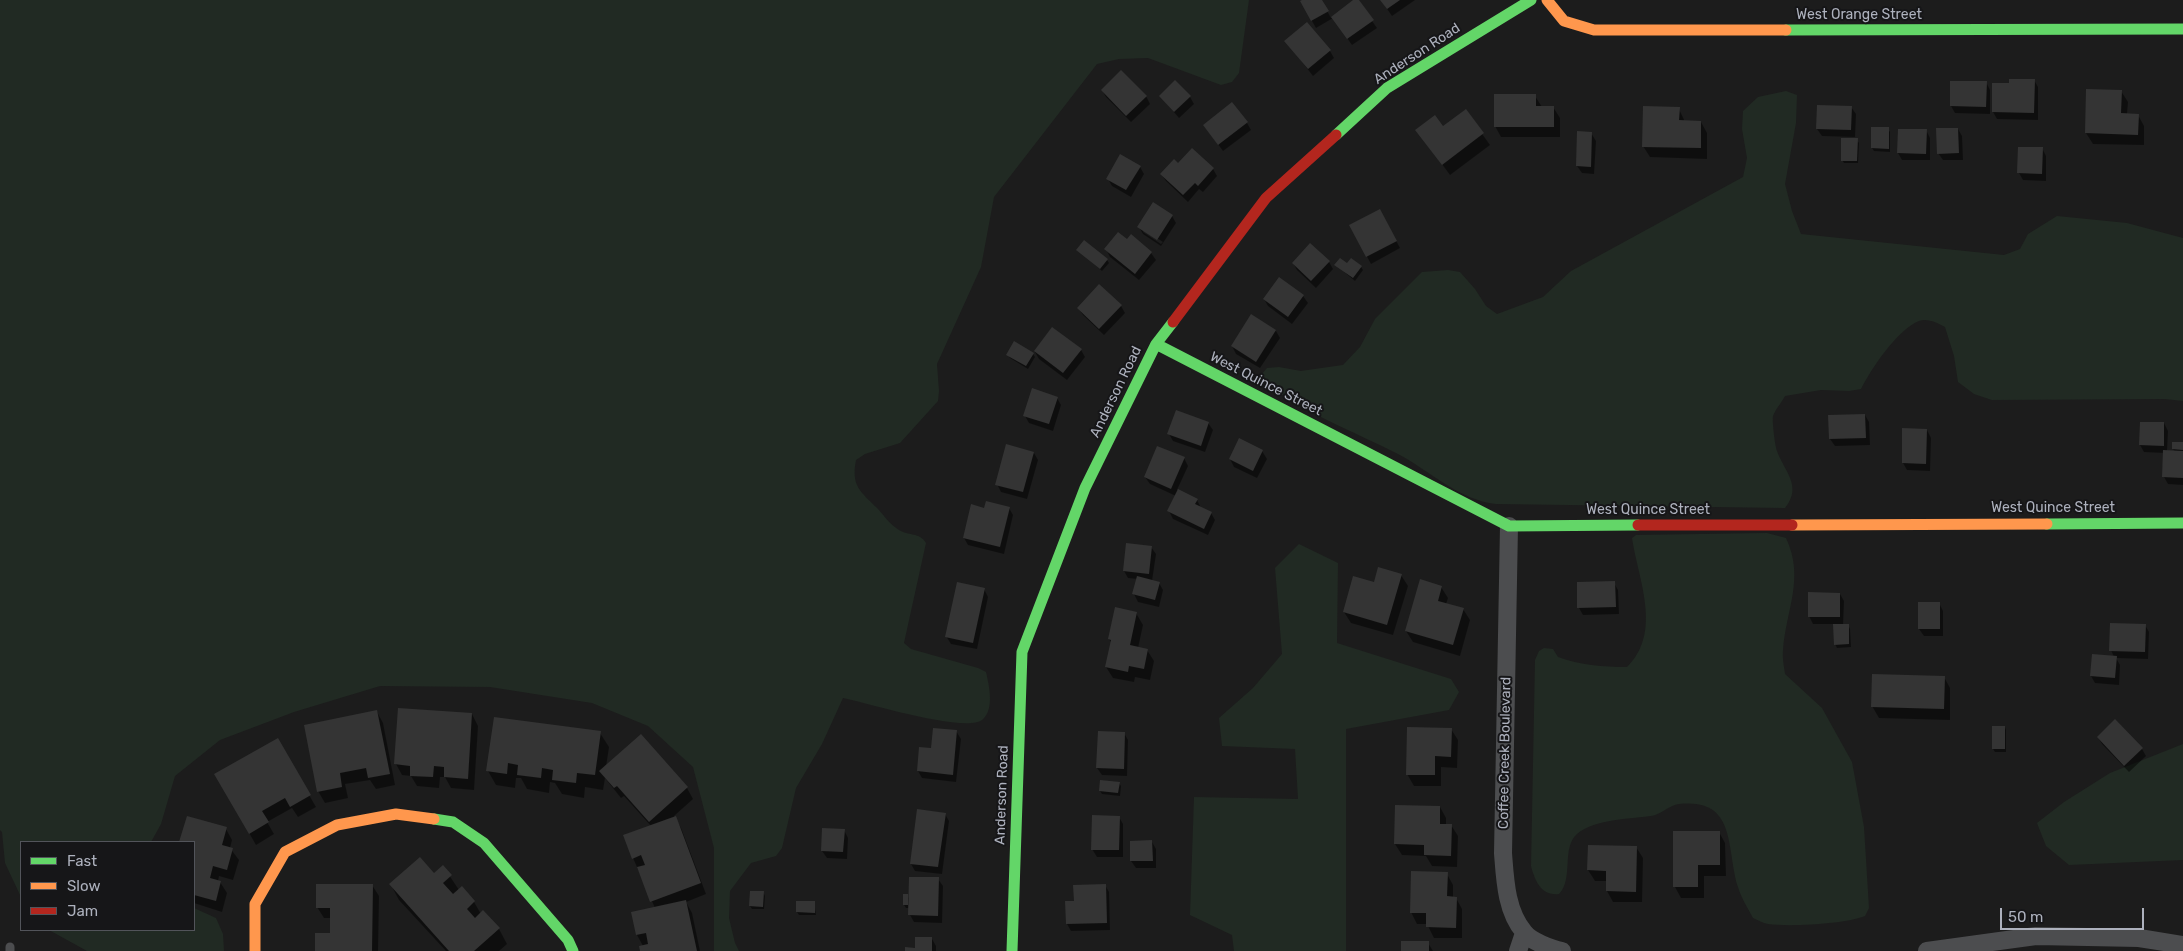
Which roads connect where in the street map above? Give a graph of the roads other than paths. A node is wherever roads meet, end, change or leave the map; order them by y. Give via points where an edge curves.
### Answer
1 (1531, 0) edge
2 (1547, 0) edge
3 (2183, 29) edge
4 (1156, 344) junction
5 (2183, 523) edge
6 (1509, 526) junction
7 (1524, 934) junction
8 (2183, 945) edge
9 (255, 951) edge
10 (573, 951) edge
11 (1012, 951) edge
12 (1518, 951) edge
13 (1562, 951) edge
14 (1927, 951) edge

1 - 4 street, Anderson Road via 1387,88 1266,198
2 - 3 street, West Orange Street via 1564,21 1594,30
4 - 6 street, West Quince Street
4 - 11 street, Anderson Road via 1085,488 1022,652
5 - 6 street, West Quince Street
6 - 7 street, Coffee Creek Boulevard via 1503,853 1505,883 1512,910
7 - 12 street
7 - 13 street
8 - 14 street via 2138,938 2036,936
9 - 10 street via 255,904 285,852 337,825 396,814 453,822 484,844 568,940

